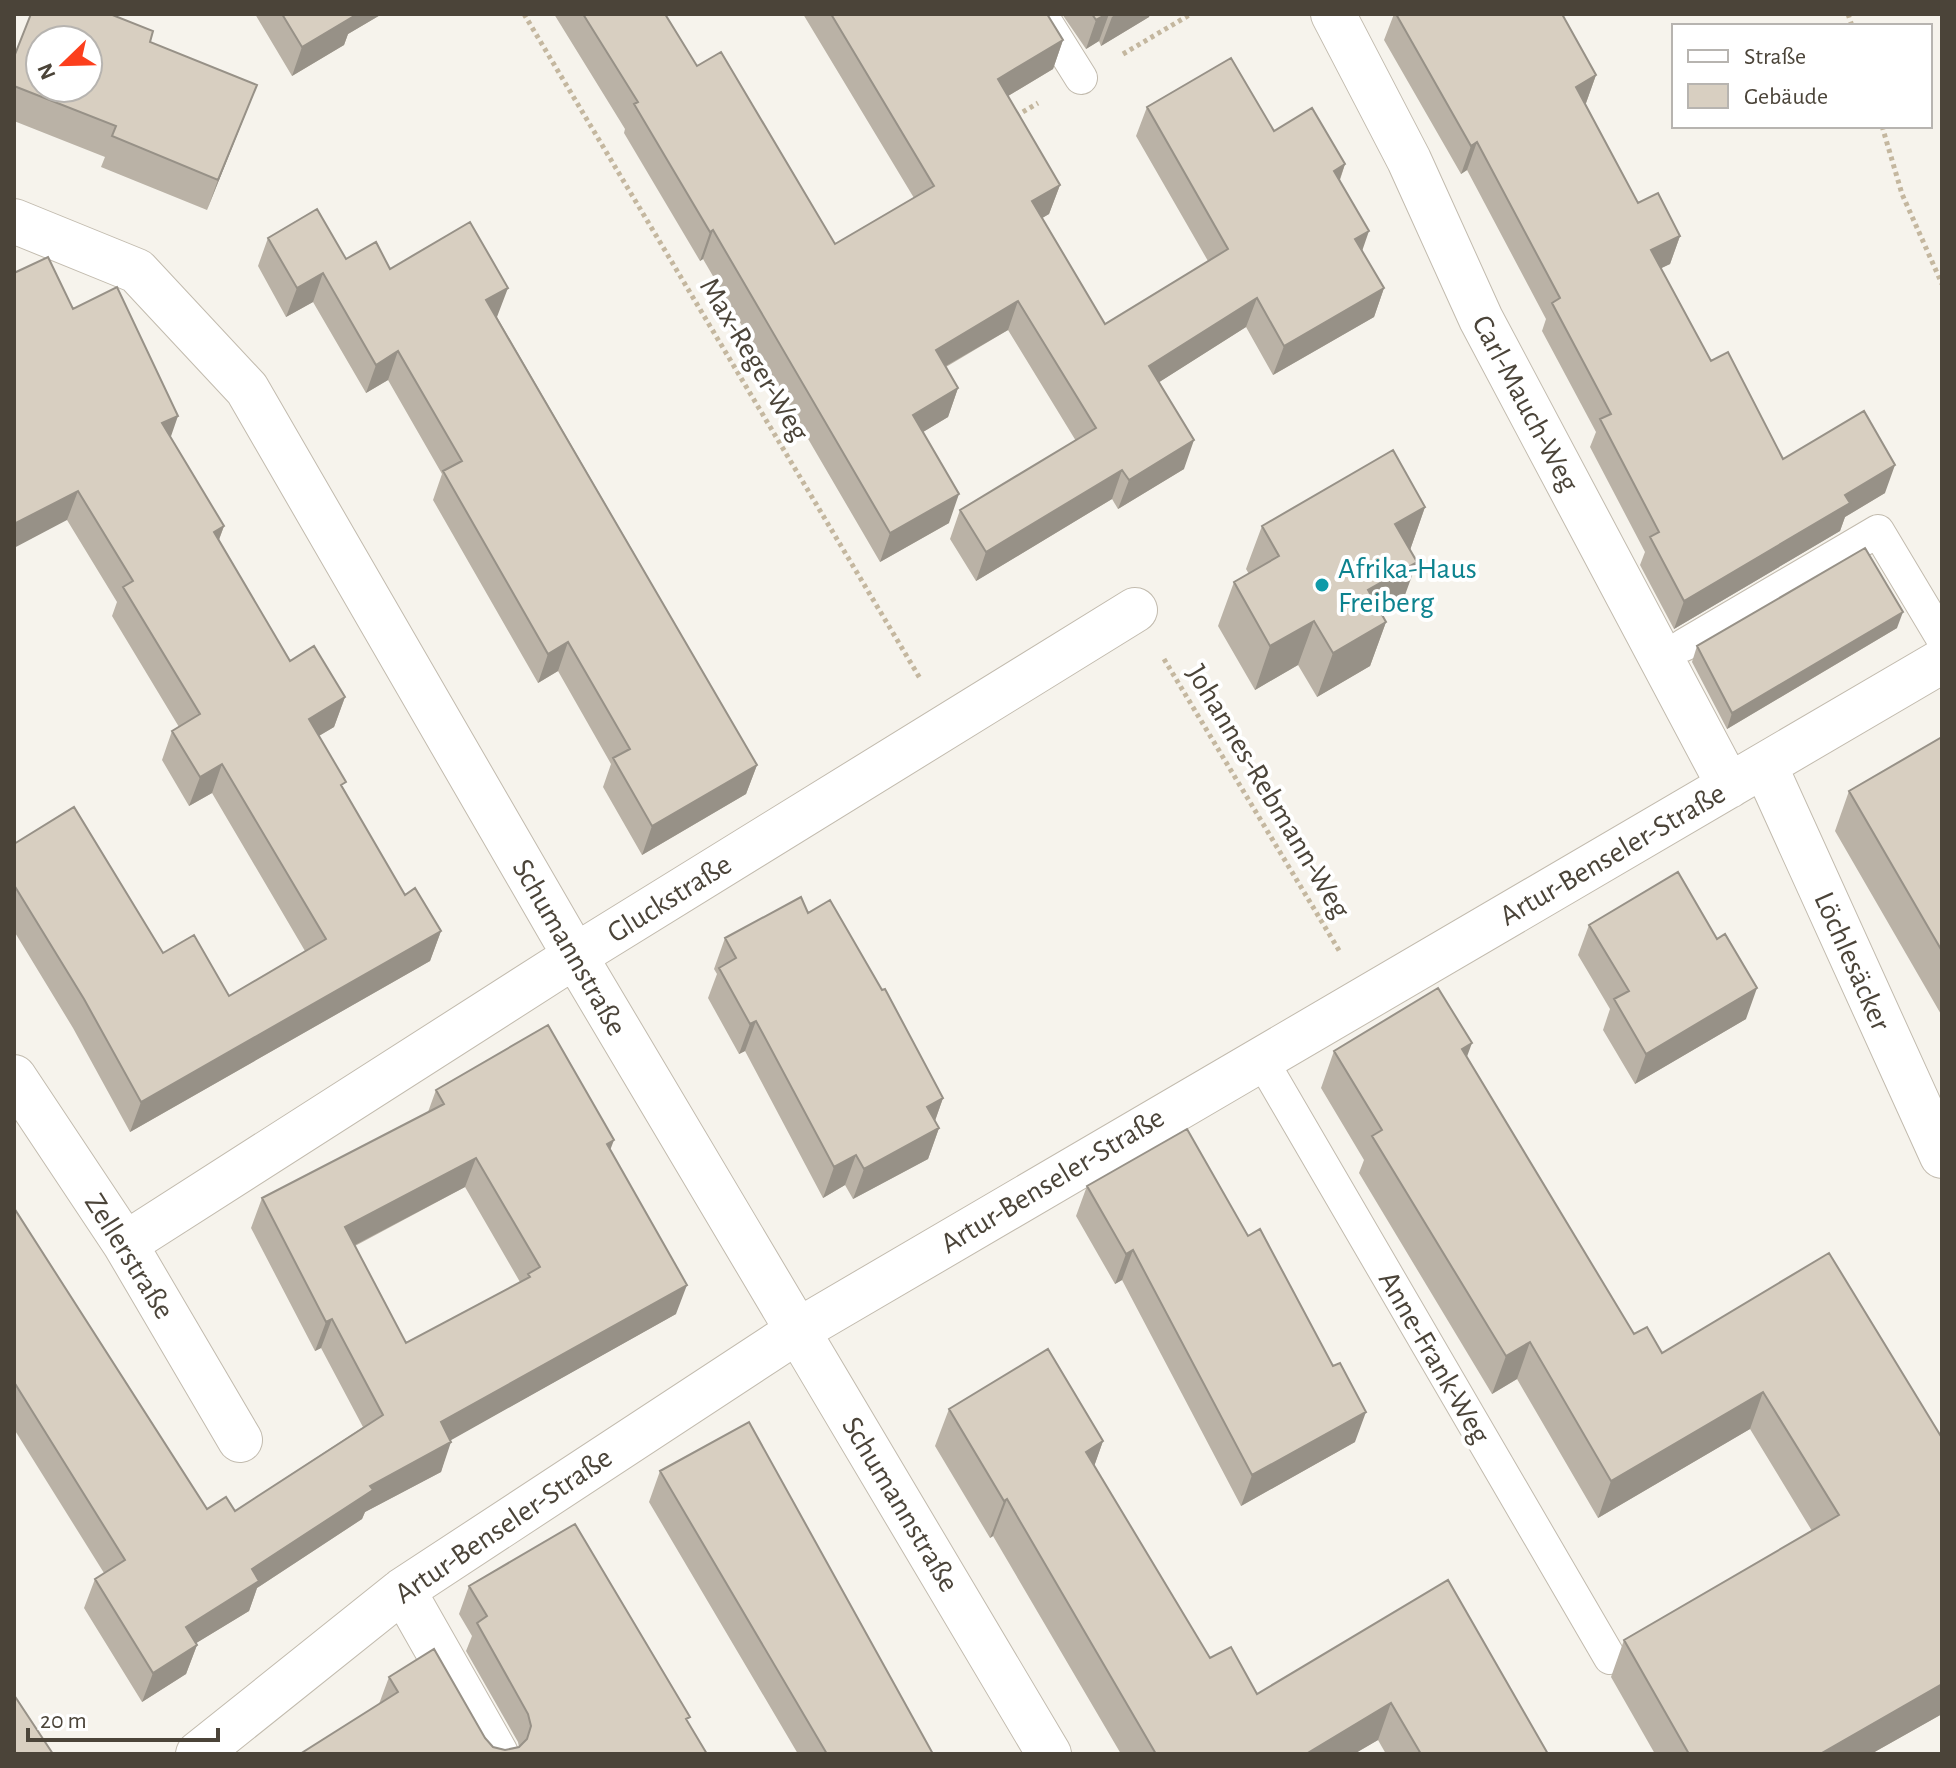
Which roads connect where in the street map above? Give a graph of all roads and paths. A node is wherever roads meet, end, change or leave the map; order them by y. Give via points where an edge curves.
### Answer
1 (524, 14) edge
2 (1041, 14) edge
3 (1333, 14) edge
4 (1081, 78) dead end
5 (1883, 128) edge
6 (14, 221) edge
7 (1942, 284) edge
8 (1135, 610) joint
9 (1942, 638) edge
10 (1684, 645) dead end
11 (1942, 661) edge
12 (948, 726) junction
13 (1747, 776) junction
14 (575, 956) junction
15 (1366, 996) junction
16 (1260, 1057) junction
17 (14, 1077) edge
18 (1942, 1156) edge
19 (125, 1244) junction
20 (799, 1330) junction
21 (240, 1440) dead end
22 (403, 1590) junction
23 (1610, 1658) dead end
24 (198, 1754) edge
25 (496, 1754) edge
26 (1049, 1754) edge

1 - 12 path, Max-Reger-Weg
2 - 4 lane
3 - 13 street, Carl-Mauch-Weg via 1409,160 1481,319
5 - 7 path via 1902,194
6 - 14 street, Schumannstraße via 137,271 247,389
8 - 12 street, Gluckstraße
8 - 15 path, Johannes-Rebmann-Weg
9 - 10 lane via 1878,531
11 - 13 street, Artur-Benseler-Straße
12 - 14 street, Gluckstraße
13 - 15 street, Artur-Benseler-Straße
13 - 18 street, Löchlesäcker
14 - 19 street, Gluckstraße
14 - 20 street, Schumannstraße
15 - 16 street, Artur-Benseler-Straße
16 - 20 street, Artur-Benseler-Straße
16 - 23 lane, Anne-Frank-Weg
17 - 19 street, Zellerstraße
19 - 21 street, Zellerstraße
20 - 22 street, Artur-Benseler-Straße
20 - 26 street, Schumannstraße
22 - 24 street, Artur-Benseler-Straße
22 - 25 street

